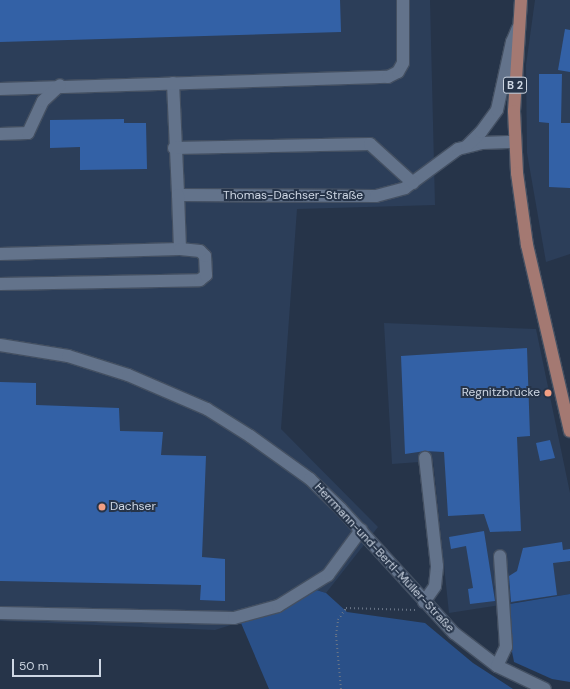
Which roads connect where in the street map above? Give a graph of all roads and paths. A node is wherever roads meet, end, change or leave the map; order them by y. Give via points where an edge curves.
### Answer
1 (403, 0) edge
2 (521, 0) edge
3 (518, 28) junction
4 (173, 83) junction
5 (60, 85) junction
6 (0, 89) edge
7 (0, 134) edge
8 (515, 142) junction
9 (467, 146) junction
10 (174, 148) junction
11 (413, 183) junction
12 (178, 195) junction
13 (180, 249) junction
14 (0, 254) edge
15 (0, 284) edge
16 (0, 345) edge
17 (569, 428) edge
18 (425, 458) dead end
19 (361, 530) junction
20 (500, 556) dead end
21 (428, 606) junction
22 (0, 613) edge
23 (498, 666) junction
24 (341, 689) edge
25 (545, 689) edge

1 - 4 street via 404,57 401,69 394,75 382,78
2 - 3 main road, B 2
3 - 8 main road, B 2
3 - 9 street via 512,42 497,110 482,132
4 - 5 street
4 - 10 street
5 - 6 street
5 - 7 street via 43,101 28,133
8 - 9 street
8 - 17 main road, B 2 via 527,245
9 - 11 street, Thomas-Dachser-Straße via 449,154
10 - 11 street via 370,144
10 - 12 street
11 - 12 street, Thomas-Dachser-Straße via 397,191 376,196
12 - 13 street
13 - 14 street
13 - 15 street via 200,251 205,256 206,275 200,280
16 - 19 street, Herrmann-und-Bertl-Müller-Straße via 92,363 157,386 207,409 310,479
18 - 21 street via 437,566 435,586
19 - 21 street, Herrmann-und-Bertl-Müller-Straße
19 - 22 street via 328,575 278,606 234,618
20 - 23 street via 506,647
21 - 23 street, Herrmann-und-Bertl-Müller-Straße via 454,633
21 - 24 path via 346,608 338,620 336,635
23 - 25 street, Herrmann-und-Bertl-Müller-Straße

